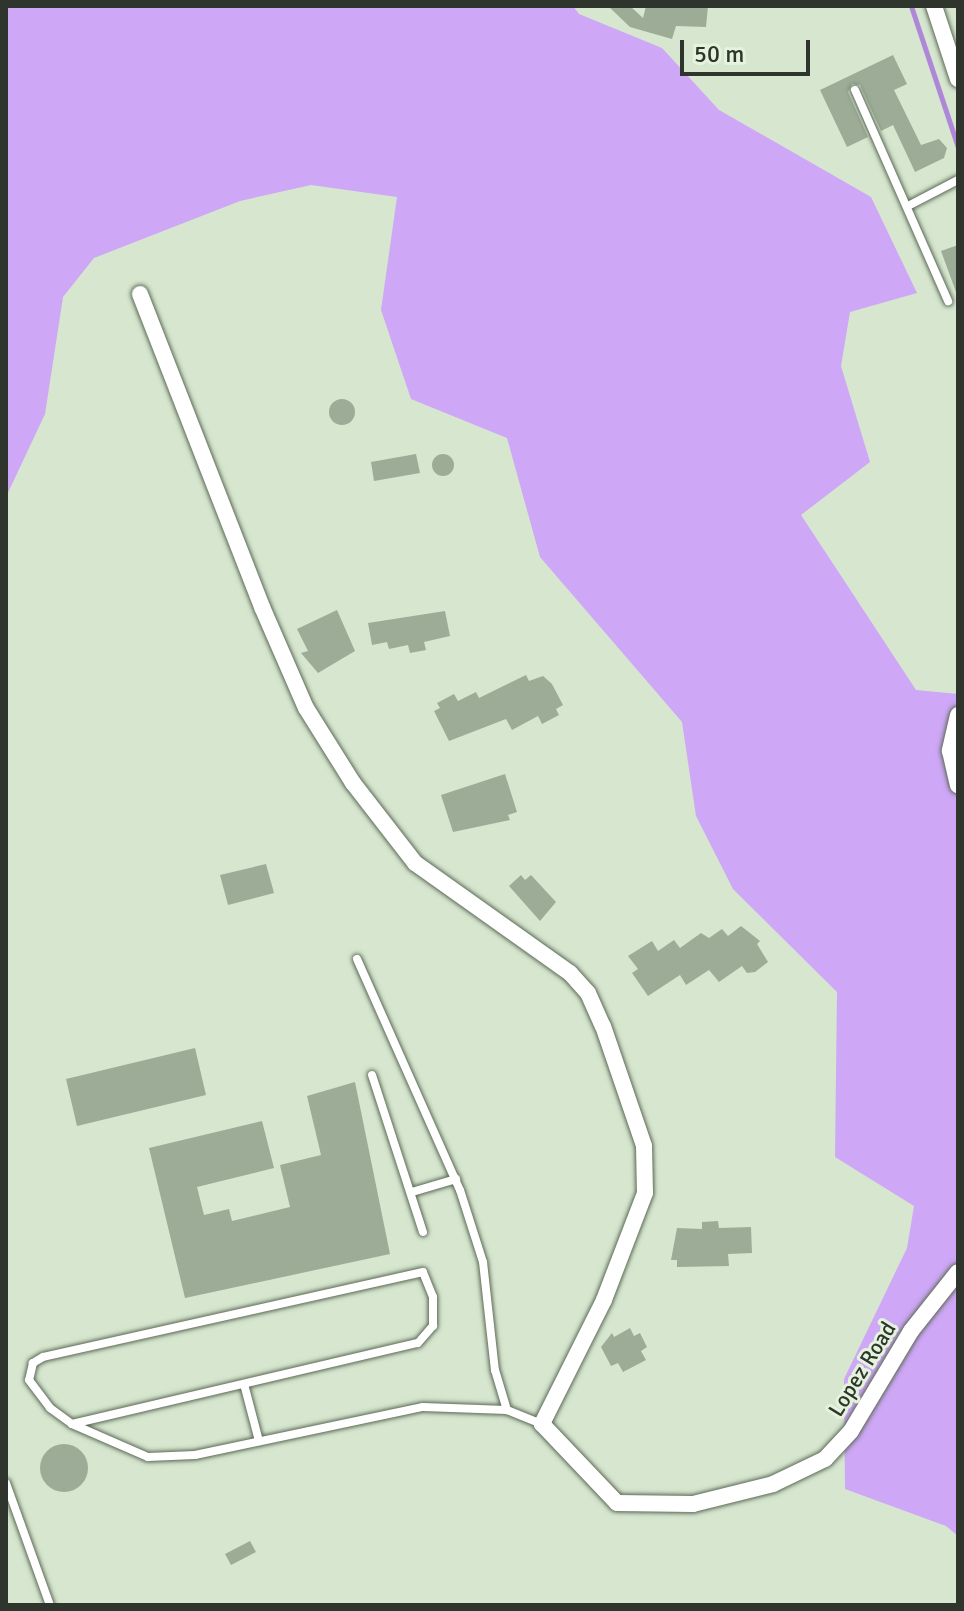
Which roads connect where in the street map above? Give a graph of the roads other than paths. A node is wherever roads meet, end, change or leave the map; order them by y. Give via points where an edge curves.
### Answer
1 (934, 6) edge
2 (958, 79) edge
3 (855, 90) dead end
4 (958, 180) edge
5 (908, 206) junction
6 (140, 294) dead end
7 (948, 301) dead end
8 (958, 715) edge
9 (958, 785) edge
10 (357, 959) dead end
11 (372, 1075) dead end
12 (456, 1179) junction
13 (412, 1192) junction
14 (423, 1232) dead end
15 (958, 1272) edge
16 (244, 1384) junction
17 (507, 1410) junction
18 (72, 1424) junction
19 (542, 1424) junction
20 (259, 1441) junction
21 (6, 1483) edge
22 (50, 1605) edge

1 - 2 street
3 - 5 lane
4 - 5 lane
5 - 7 lane
6 - 19 street via 218,506 274,636 306,708 353,783 415,863 570,973 588,993 603,1026 644,1146 645,1193 604,1300
8 - 9 street via 950,751
10 - 12 lane
11 - 13 lane
12 - 13 lane
12 - 17 lane via 483,1262 495,1370
13 - 14 lane
15 - 19 street, Lopez Road via 911,1331 851,1431 825,1459 773,1484 693,1504 617,1503
16 - 18 lane
16 - 18 lane via 418,1343 433,1326 429,1281 423,1272 411,1272 43,1357 33,1363 29,1380 50,1408
16 - 20 lane
17 - 19 lane
17 - 20 lane via 423,1407
18 - 20 lane via 148,1457 195,1455
21 - 22 lane

